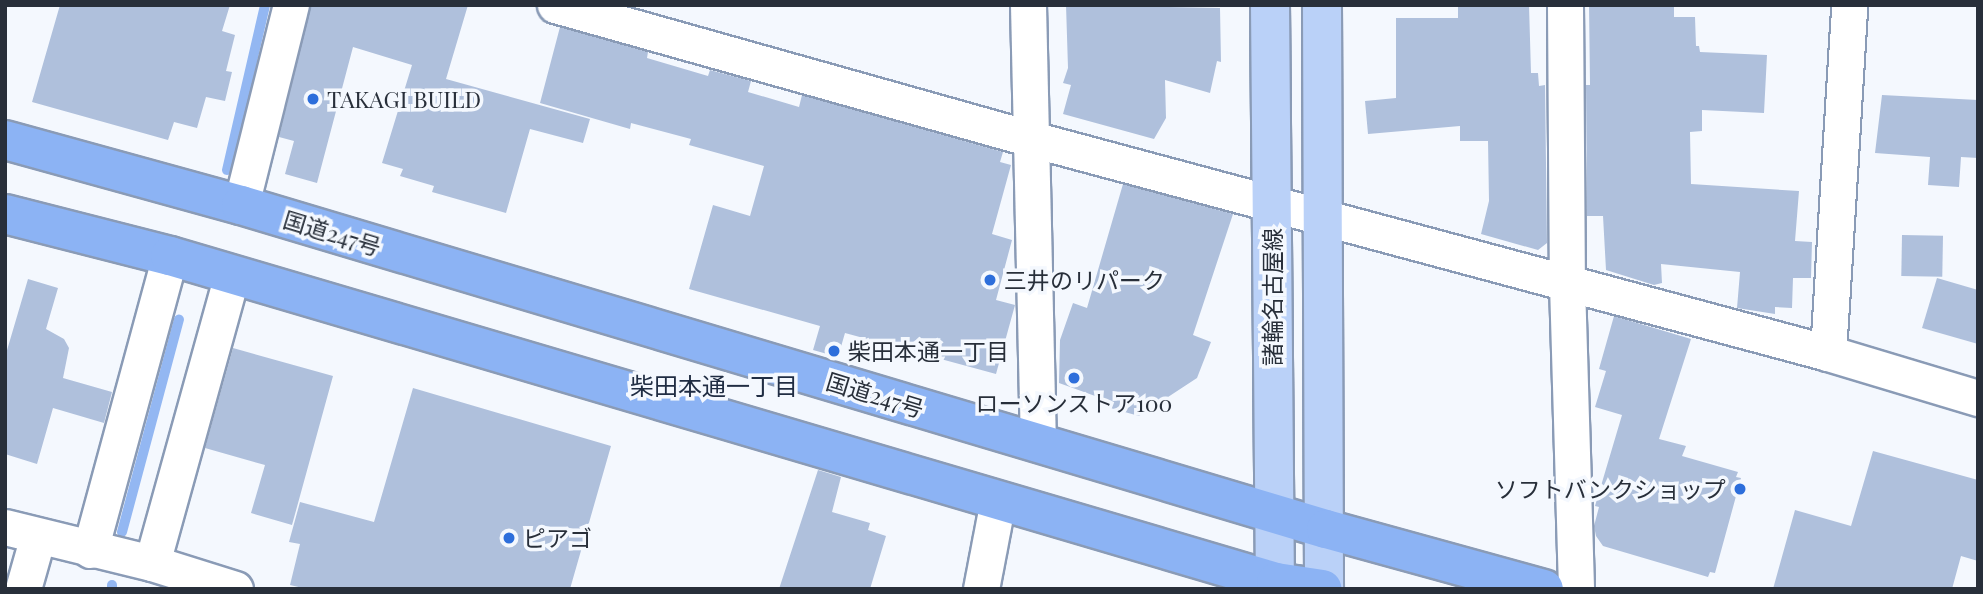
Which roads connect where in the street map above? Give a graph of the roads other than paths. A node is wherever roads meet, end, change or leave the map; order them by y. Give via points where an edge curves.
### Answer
1 (291, 5) edge
2 (555, 5) edge
3 (1028, 5) edge
4 (1270, 5) edge
5 (1322, 5) edge
6 (1564, 5) edge
7 (1849, 5) edge
8 (1028, 138) junction
9 (5, 140) edge
10 (1271, 202) junction
11 (241, 205) junction
12 (5, 214) edge
13 (1325, 216) junction
14 (170, 257) junction
15 (232, 275) junction
16 (1567, 284) junction
17 (1828, 353) junction
18 (1978, 398) edge
19 (1038, 443) junction
20 (998, 500) junction
21 (1273, 513) junction
22 (1326, 529) junction
23 (21, 532) edge
24 (90, 550) junction
25 (152, 564) junction
26 (1275, 585) edge
27 (23, 589) edge
28 (235, 589) edge
29 (981, 589) edge
30 (1323, 589) edge
31 (1544, 589) edge
32 (1576, 589) edge

1 - 11 street
2 - 8 street
3 - 8 street
4 - 10 main road, 諸輪名古屋線
5 - 13 main road
6 - 16 street
7 - 17 street
8 - 10 street
8 - 19 street
9 - 11 highway, 国道247号
10 - 13 street
10 - 21 main road, 諸輪名古屋線
11 - 19 highway, 国道247号
12 - 14 highway
13 - 16 street
13 - 22 main road
14 - 15 highway
14 - 24 street
15 - 20 highway
15 - 25 street
16 - 17 street
16 - 32 street
17 - 18 street
19 - 21 highway, 国道247号
20 - 26 highway
20 - 29 street
21 - 22 highway, 国道247号
21 - 26 main road, 諸輪名古屋線
22 - 30 main road
22 - 31 highway, 国道247号
23 - 24 street
23 - 27 street
24 - 25 street
25 - 28 street
26 - 30 highway

